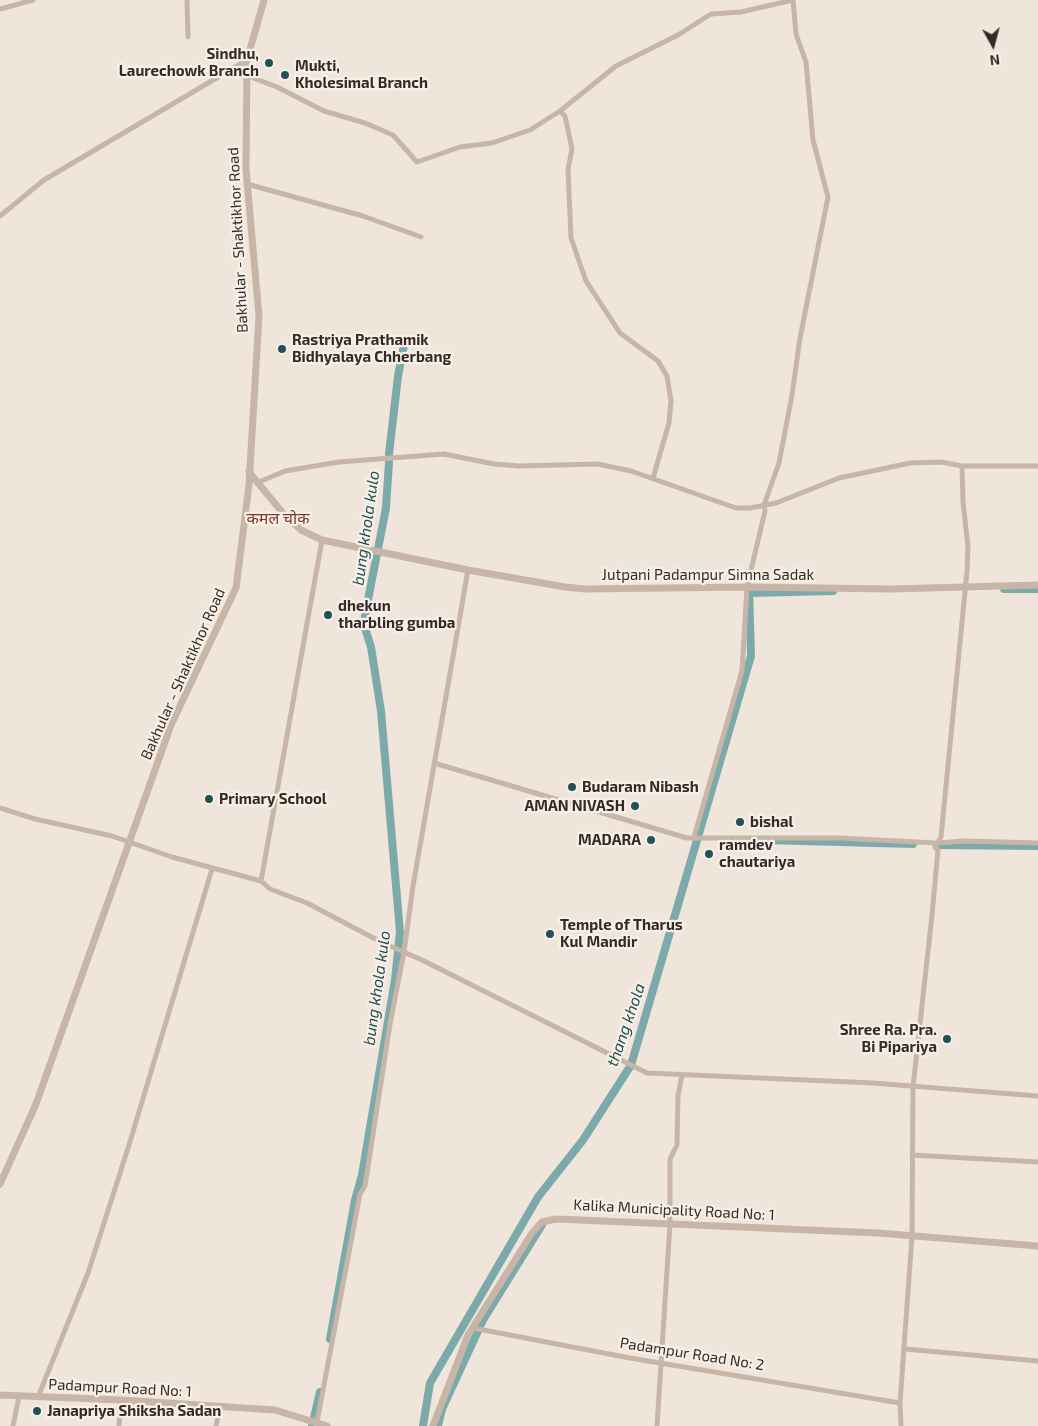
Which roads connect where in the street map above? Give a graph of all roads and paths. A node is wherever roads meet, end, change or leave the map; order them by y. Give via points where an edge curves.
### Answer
1 (33, 0) edge
2 (187, 0) edge
3 (264, 0) edge
4 (793, 0) edge
5 (0, 9) edge
6 (188, 37) dead end
7 (247, 60) junction
8 (248, 76) junction
9 (560, 111) junction
10 (247, 184) junction
11 (0, 216) edge
12 (421, 237) dead end
13 (962, 466) junction
14 (1038, 466) edge
15 (250, 472) junction
16 (652, 478) junction
17 (259, 482) junction
18 (764, 505) junction
19 (322, 540) junction
20 (468, 570) junction
21 (964, 586) junction
22 (1038, 586) edge
23 (747, 587) junction
24 (434, 762) junction
25 (0, 808) edge
26 (694, 837) junction
27 (128, 841) junction
28 (1038, 843) edge
29 (936, 845) junction
30 (212, 869) junction
31 (260, 881) junction
32 (403, 952) junction
33 (682, 1074) junction
34 (914, 1087) junction
35 (1038, 1096) edge
36 (912, 1155) junction
37 (1038, 1162) edge
38 (0, 1184) edge
39 (670, 1224) junction
40 (912, 1236) junction
41 (1038, 1246) edge
42 (477, 1328) junction
43 (905, 1349) junction
44 (1038, 1361) edge
45 (662, 1362) junction
46 (0, 1395) edge
47 (19, 1397) junction
48 (38, 1398) junction
49 (121, 1400) junction
50 (900, 1403) junction
51 (220, 1407) junction
52 (317, 1422) junction
53 (13, 1426) edge
54 (119, 1426) edge
55 (216, 1426) edge
56 (327, 1426) edge
57 (432, 1426) edge
58 (656, 1426) edge
59 (901, 1426) edge

1 - 5 street
2 - 6 street
3 - 7 street, Bakhular - Shaktikhor Road
4 - 9 street via 741,12 711,14 678,35 616,66
4 - 18 street via 796,34 806,62 813,140 828,197 778,463
7 - 8 street, Bakhular - Shaktikhor Road
7 - 11 street via 44,180
8 - 9 street via 324,111 393,135 417,162 460,147 492,143 522,133
8 - 10 street, Bakhular - Shaktikhor Road
9 - 16 street via 565,116 572,149 568,169 571,238 586,280 620,333 658,361 667,376 671,401 668,423
10 - 12 street via 363,216
10 - 15 street, Bakhular - Shaktikhor Road via 259,316
13 - 14 street
13 - 18 street via 940,462 877,468
13 - 21 street via 968,547
15 - 17 street, Jutpani Padampur Simna Sadak
15 - 27 street, Bakhular - Shaktikhor Road via 236,588 171,725
16 - 17 street via 598,464 519,466 444,454 339,462 285,471
16 - 18 street via 736,508
17 - 19 street, Jutpani Padampur Simna Sadak via 301,530
18 - 23 street
19 - 20 street, Jutpani Padampur Simna Sadak
19 - 31 street
20 - 23 street, Jutpani Padampur Simna Sadak via 585,589
20 - 24 street
21 - 22 street, Jutpani Padampur Simna Sadak
21 - 23 street, Jutpani Padampur Simna Sadak
21 - 29 street via 964,616 940,838
23 - 26 street via 742,672
24 - 26 street via 672,834
24 - 32 street
25 - 27 street
26 - 29 street via 839,838
27 - 30 street
27 - 38 street, Bakhular - Shaktikhor Road via 36,1104
28 - 29 street via 966,841
29 - 34 street via 936,876
30 - 31 street
30 - 48 street via 94,1255
31 - 32 street via 270,889 307,903
32 - 33 street via 647,1073
32 - 52 street via 365,1186 360,1194
33 - 34 street
33 - 39 street via 677,1145 670,1159
34 - 35 street
34 - 36 street
36 - 37 street
36 - 40 street
39 - 40 street, Kalika Municipality Road No: 1
39 - 42 street, Kalika Municipality Road No: 1 via 556,1219 542,1222 532,1233
39 - 45 street
40 - 41 street, Kalika Municipality Road No: 1
40 - 43 street
42 - 45 street, Padampur Road No: 2
42 - 57 street, Kalika Municipality Road No: 1 via 460,1354
43 - 44 street
43 - 50 street
45 - 50 street, Padampur Road No: 2
45 - 58 street
46 - 47 street, Padampur Road No: 1
47 - 48 street, Padampur Road No: 1
47 - 53 street
48 - 49 street, Padampur Road No: 1
49 - 51 street, Padampur Road No: 1
49 - 54 street
50 - 59 street
51 - 52 street, Padampur Road No: 1 via 275,1410
51 - 55 street
52 - 56 street, Padampur Road No: 1

